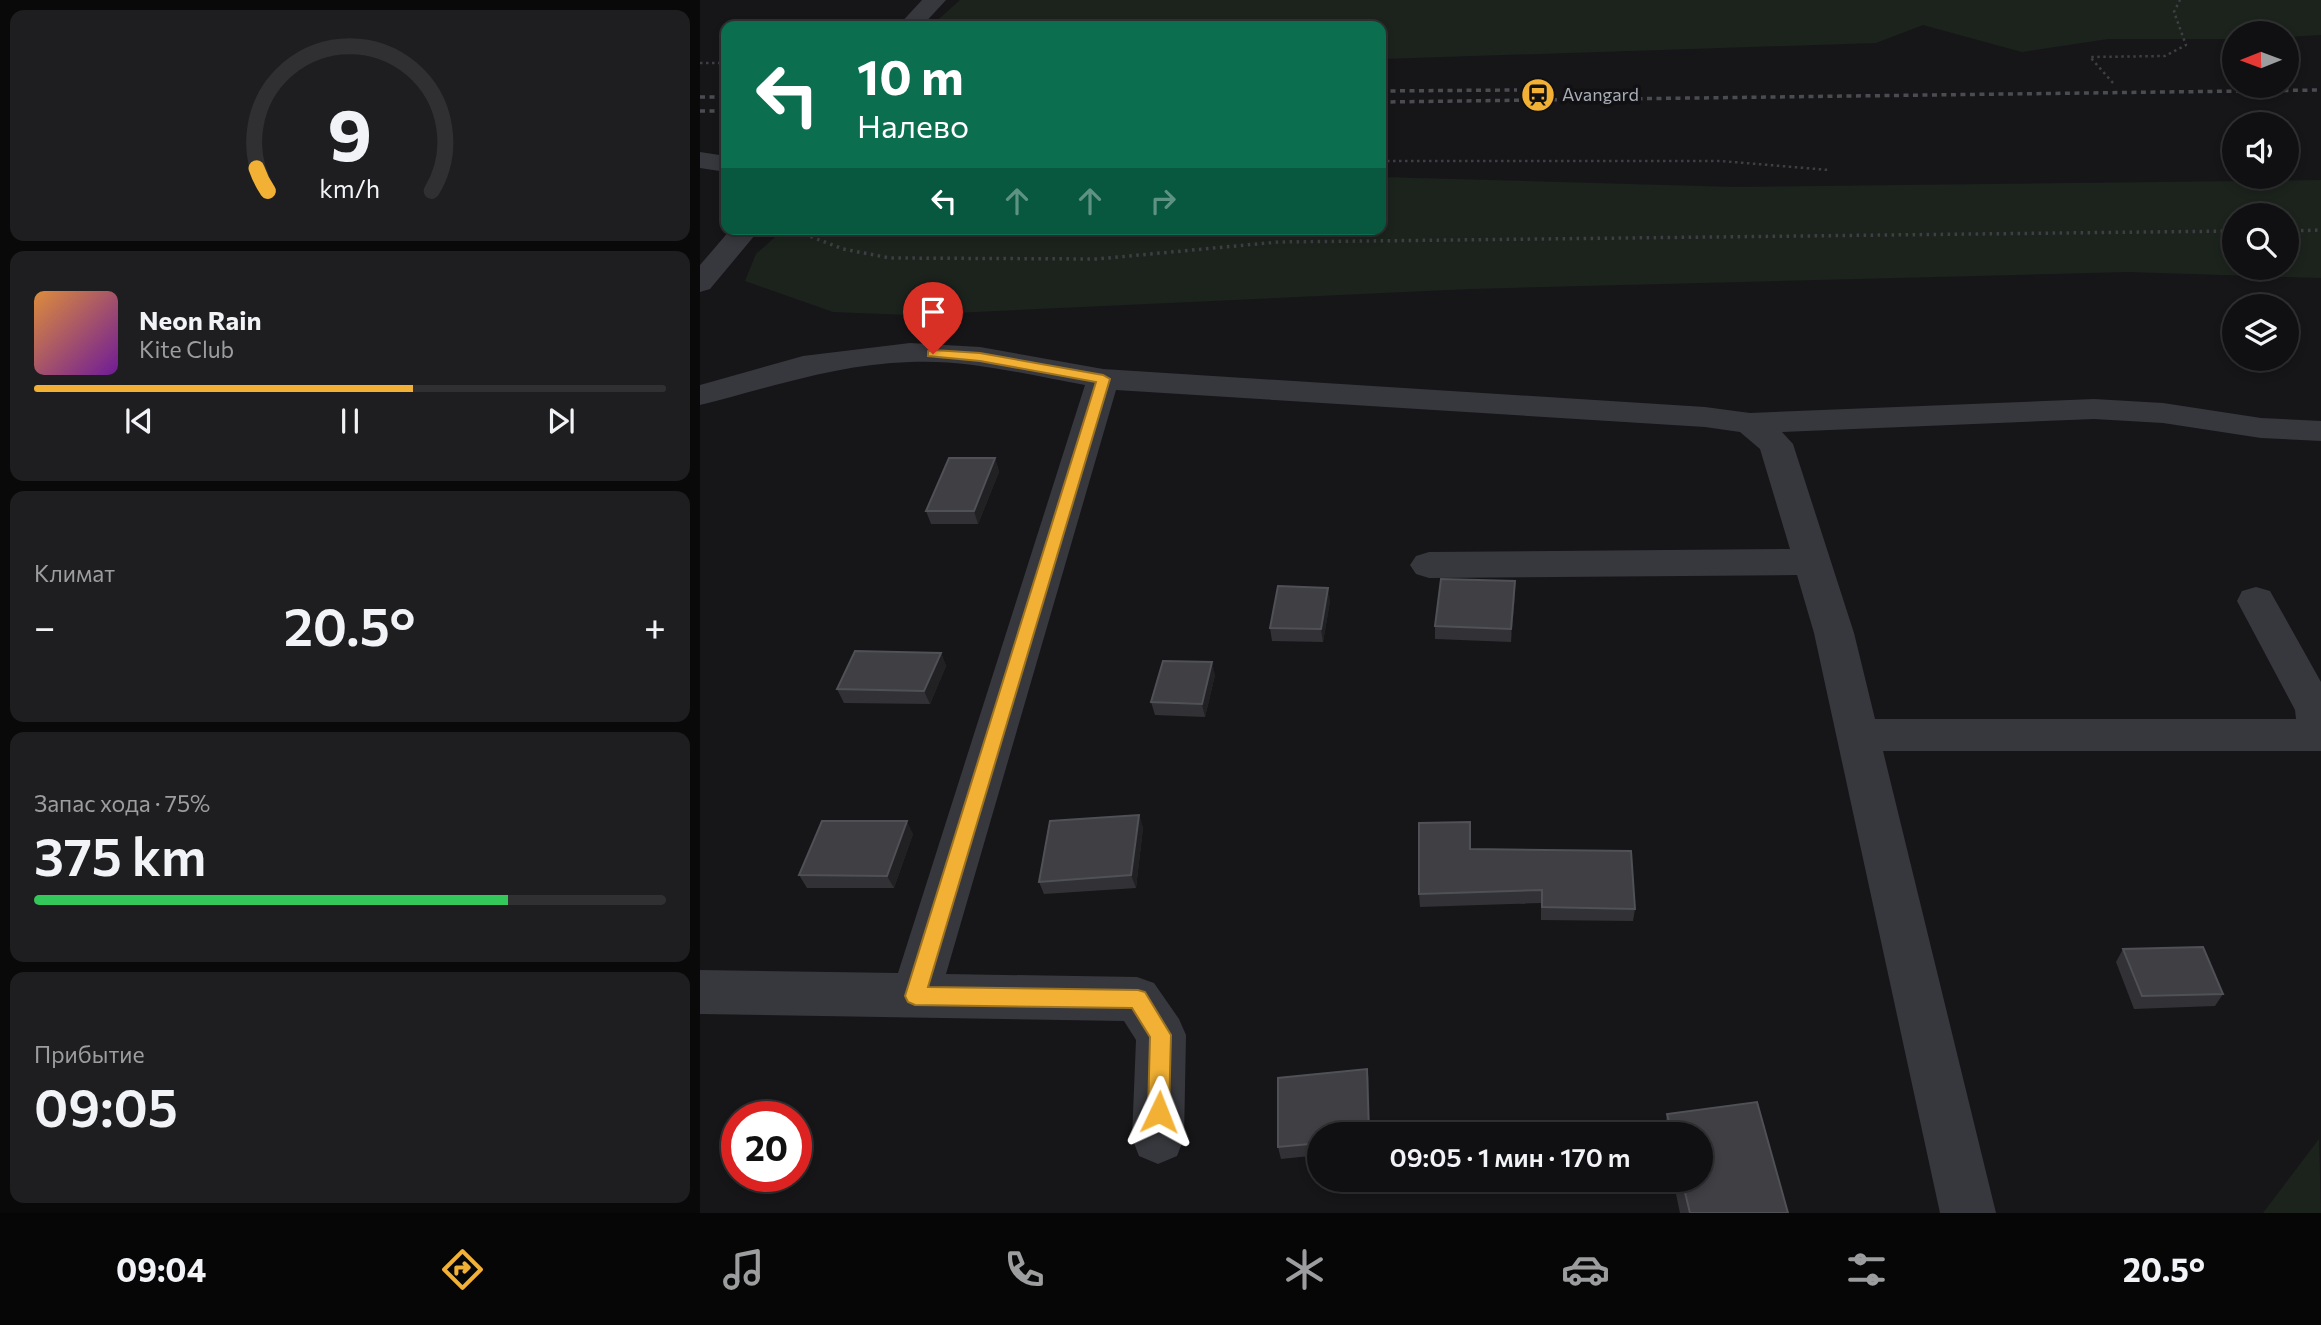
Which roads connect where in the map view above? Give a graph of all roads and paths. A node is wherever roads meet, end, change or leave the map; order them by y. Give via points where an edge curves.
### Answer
1 (935, 0) edge
2 (2180, 0) edge
3 (914, 21) edge
4 (700, 63) edge
5 (721, 63) edge
6 (2113, 83) dead end
7 (700, 160) edge
8 (1386, 161) edge
9 (721, 163) edge
10 (1829, 170) dead end
11 (2321, 230) edge
12 (2222, 231) edge
13 (2299, 231) edge
14 (741, 235) edge
15 (807, 235) edge
16 (700, 283) edge
17 (1103, 379) junction
18 (700, 395) edge
19 (1749, 423) junction
20 (2321, 431) edge
21 (1812, 562) junction
22 (1429, 565) dead end
23 (2256, 601) dead end
24 (1858, 735) junction
25 (700, 992) edge
26 (915, 996) junction
27 (1158, 1138) dead end
28 (1968, 1213) edge

1 - 3 street
2 - 6 path via 2174,12 2186,45 2165,56 2090,57
4 - 5 path
7 - 9 street
8 - 10 path via 1721,162
11 - 13 path
12 - 15 path via 1278,242 1097,259 890,258 843,249
14 - 16 street
17 - 18 street via 980,357 910,352 803,366
17 - 19 street
17 - 26 street
19 - 20 street via 2094,409
19 - 21 street via 1776,444
21 - 22 street
21 - 24 street
23 - 24 street via 2316,710 2319,735
24 - 28 street
25 - 26 street
26 - 27 street via 1138,999 1161,1035

